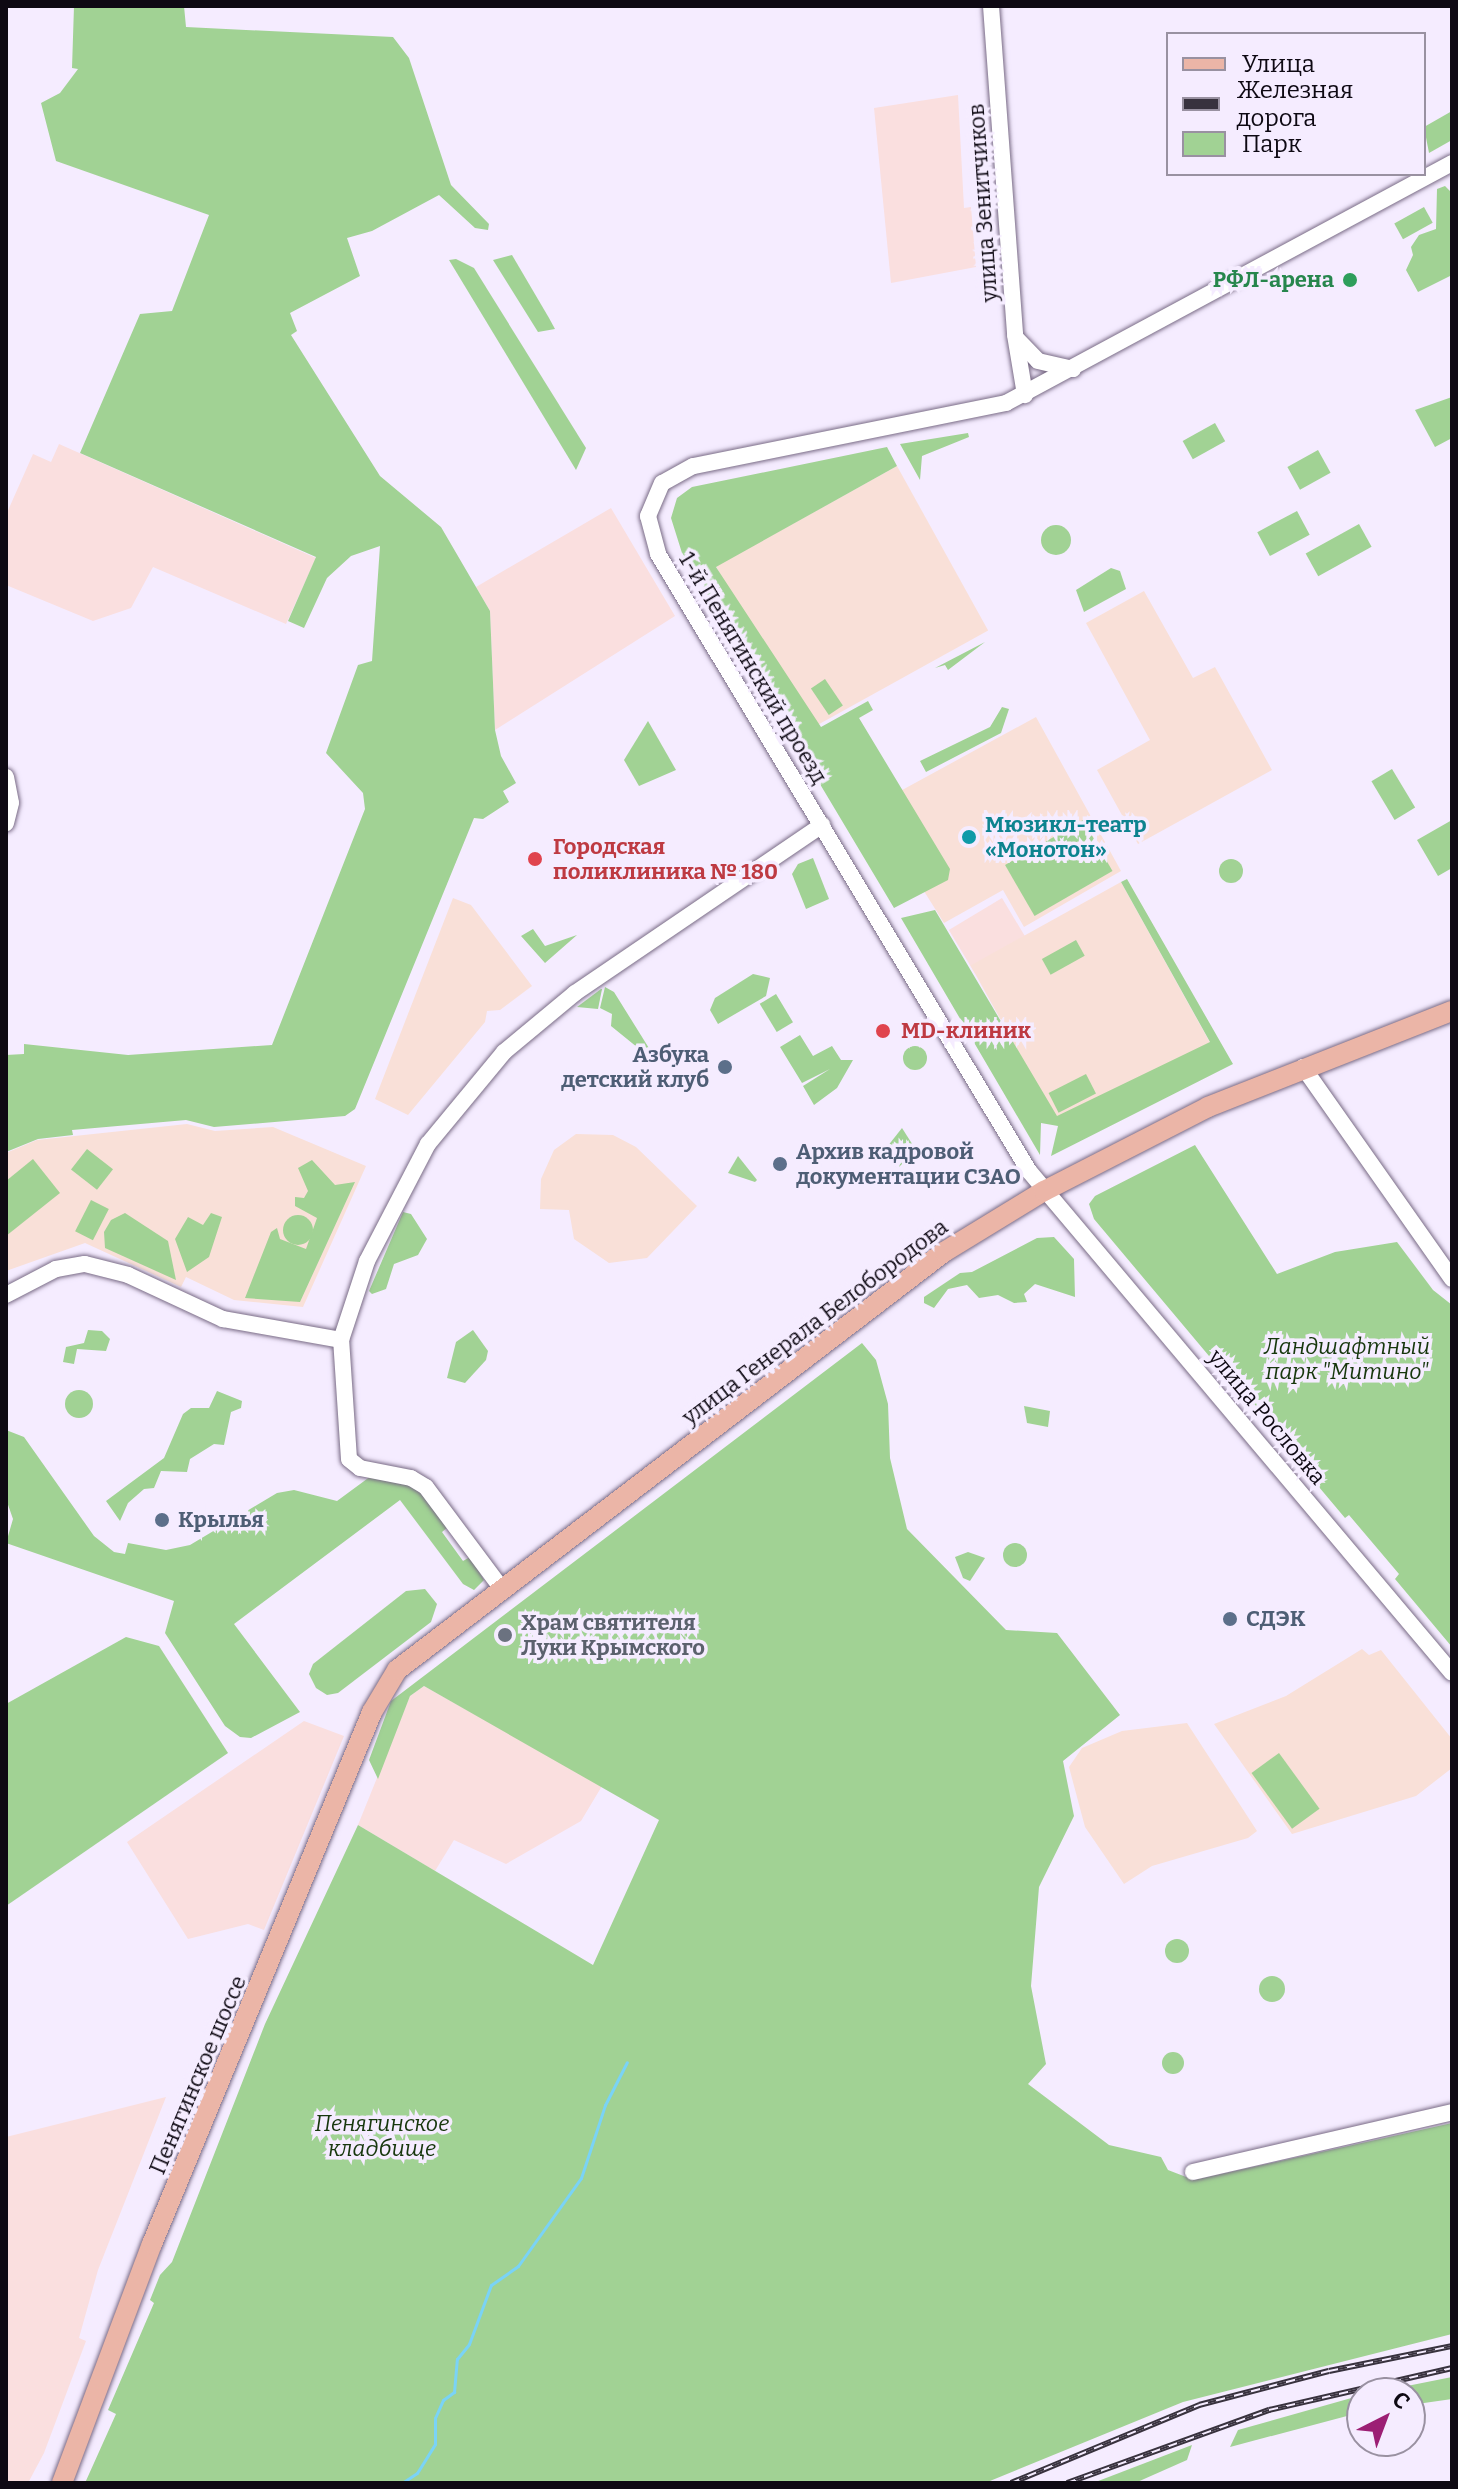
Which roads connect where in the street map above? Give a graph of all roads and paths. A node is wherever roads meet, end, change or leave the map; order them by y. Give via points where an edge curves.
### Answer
1 (991, 6) edge
2 (1452, 163) edge
3 (1015, 335) junction
4 (1073, 369) junction
5 (1025, 395) junction
6 (6, 777) edge
7 (6, 823) edge
8 (822, 825) junction
9 (1452, 1011) edge
10 (1303, 1067) junction
11 (1044, 1191) junction
12 (1452, 1279) edge
13 (6, 1295) edge
14 (341, 1340) junction
15 (502, 1589) junction
16 (1452, 1673) edge
17 (384, 1688) joint
18 (1452, 2112) edge
19 (1193, 2172) dead end
20 (62, 2483) edge

1 - 3 street, улица Зенитчиков
2 - 4 street, 1-й Пенягинский проезд
3 - 4 street via 1038,361
3 - 5 street, улица Зенитчиков
4 - 5 street, 1-й Пенягинский проезд
5 - 8 street, 1-й Пенягинский проезд via 986,410 693,466 669,476 654,493 649,529 658,554
6 - 7 street via 11,803
8 - 11 street, 1-й Пенягинский проезд
8 - 14 street via 575,993 504,1052 442,1124 407,1179 367,1261
9 - 10 main road, улица Генерала Белобородова
10 - 11 main road, улица Генерала Белобородова via 1208,1107
10 - 12 street
11 - 15 main road, улица Генерала Белобородова via 907,1278
11 - 16 street, улица Рословка
13 - 14 street via 56,1269 85,1264 128,1275 223,1319
14 - 15 street via 349,1459 360,1468 411,1478 426,1487
15 - 17 main road, улица Генерала Белобородова via 397,1670
17 - 20 main road, Пенягинское шоссе via 152,2244
18 - 19 street

